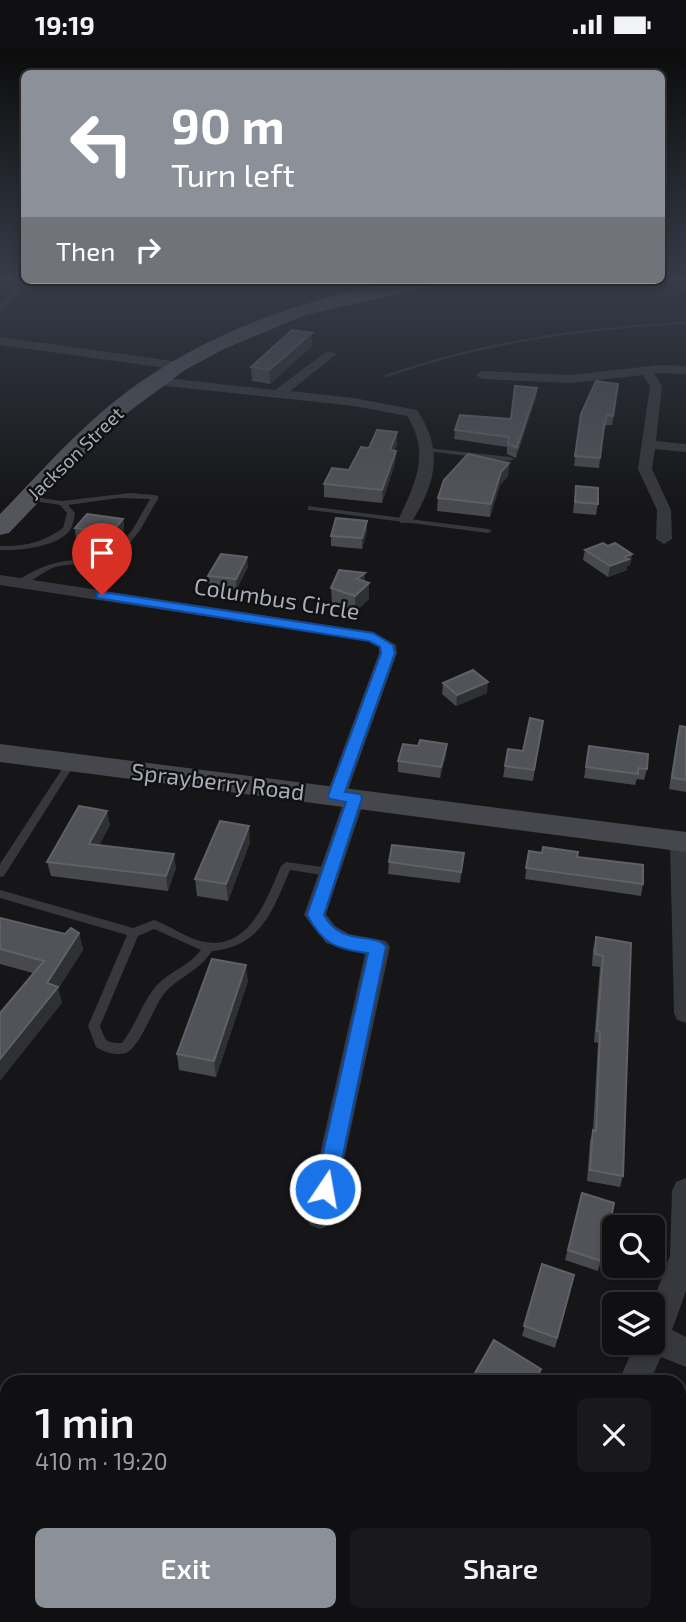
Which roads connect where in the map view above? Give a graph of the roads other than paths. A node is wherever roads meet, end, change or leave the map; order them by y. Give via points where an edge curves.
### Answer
1 (104, 355) edge
2 (202, 355) edge
3 (329, 355) edge
4 (180, 366) junction
5 (646, 370) junction
6 (686, 370) edge
7 (482, 375) dead end
8 (157, 381) junction
9 (278, 394) junction
10 (647, 444) junction
11 (686, 448) edge
12 (428, 450) junction
13 (510, 459) dead end
14 (30, 498) junction
15 (62, 503) junction
16 (311, 508) dead end
17 (406, 520) junction
18 (0, 528) edge
19 (488, 531) dead end
20 (664, 539) dead end
21 (0, 548) edge
22 (0, 580) edge
23 (20, 583) junction
24 (0, 753) edge
25 (71, 762) junction
26 (345, 797) junction
27 (684, 842) edge
28 (329, 871) junction
29 (0, 873) edge
30 (0, 894) edge
31 (134, 933) junction
32 (208, 948) junction
33 (686, 1013) edge
34 (686, 1191) edge
35 (320, 1216) dead end
36 (665, 1308) edge
37 (665, 1345) edge
38 (686, 1352) edge
39 (646, 1355) edge
40 (636, 1375) edge

1 - 4 street
2 - 4 main road, Jackson Street
3 - 9 street
4 - 8 main road, Jackson Street
5 - 6 street
5 - 7 street via 571,379
5 - 10 street via 656,386
8 - 9 street
8 - 14 main road, Jackson Street via 108,418
9 - 12 street via 412,413
10 - 11 street
10 - 20 street via 645,469 664,510
12 - 13 lane
12 - 17 street via 427,470
14 - 15 lane
14 - 18 main road, Jackson Street
15 - 21 lane via 71,513 67,529 49,543 24,550
15 - 23 lane via 101,496 155,497 110,563 71,559 43,566
16 - 17 lane
17 - 19 lane
22 - 23 street, Columbus Circle
23 - 26 street, Columbus Circle via 373,637 387,645
24 - 25 street, Sprayberry Road
25 - 26 street, Sprayberry Road
25 - 29 lane
26 - 27 street, Sprayberry Road
26 - 28 street
27 - 33 street
28 - 32 lane via 286,866 265,918 242,941
28 - 35 street via 315,915 324,932 345,943 377,947
30 - 31 lane
31 - 32 lane via 153,923
31 - 32 lane via 94,1026 100,1043 108,1048 125,1048 160,988 199,964
34 - 36 street via 684,1257
37 - 38 street
39 - 40 street

